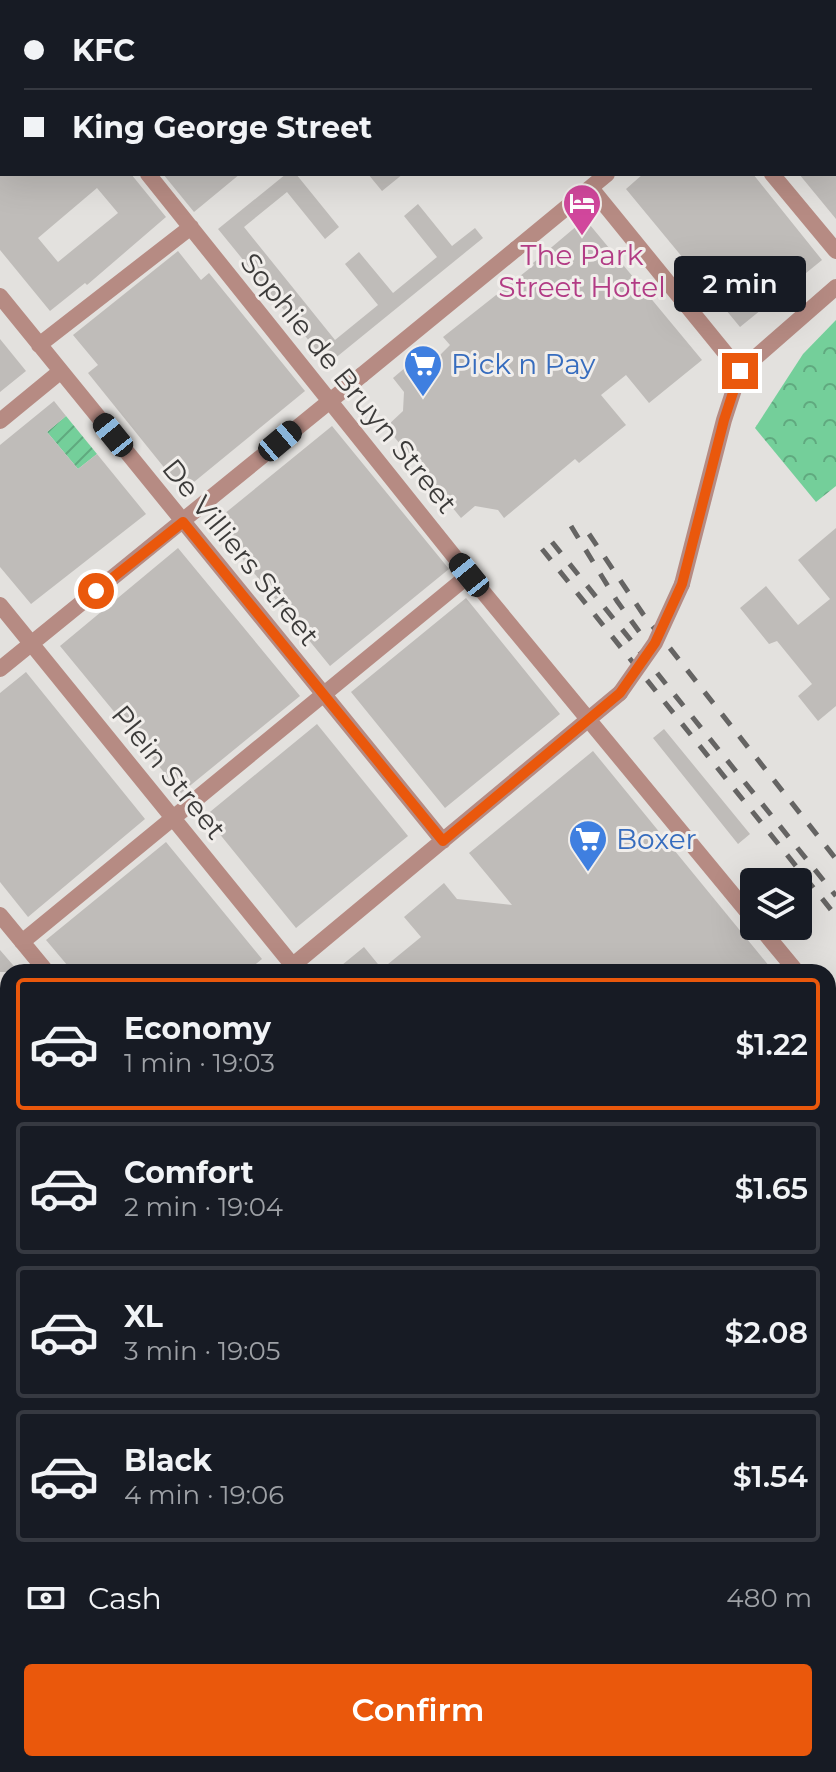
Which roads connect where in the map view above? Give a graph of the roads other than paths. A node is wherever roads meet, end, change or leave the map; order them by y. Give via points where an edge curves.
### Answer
1 (150, 176) edge
2 (605, 176) edge
3 (774, 176) edge
4 (591, 188) junction
5 (191, 227) junction
6 (836, 251) edge
7 (836, 287) edge
8 (0, 296) edge
9 (39, 345) junction
10 (61, 371) junction
11 (740, 371) junction
12 (329, 400) junction
13 (0, 421) edge
14 (183, 522) junction
15 (469, 575) junction
16 (0, 605) edge
17 (31, 643) junction
18 (0, 669) edge
19 (324, 695) junction
20 (588, 720) junction
21 (173, 818) junction
22 (443, 841) junction
23 (740, 903) edge
24 (0, 915) edge
25 (771, 940) edge
26 (22, 942) junction
27 (40, 964) edge
28 (287, 964) edge
29 (299, 964) edge
30 (790, 964) edge

1 - 5 street, Sophie de Bruyn Street
2 - 4 street
3 - 6 street
4 - 11 street
4 - 12 street, bridge
5 - 9 street
5 - 12 street, Sophie de Bruyn Street
7 - 11 street
8 - 9 street, De Villiers Street
9 - 10 street, De Villiers Street
10 - 13 street
10 - 14 street, De Villiers Street
11 - 20 street, bridge via 682,584 655,643 620,693
12 - 14 street
12 - 15 street, Sophie de Bruyn Street
14 - 17 street
14 - 19 street, De Villiers Street
15 - 19 street
15 - 20 street, Sophie de Bruyn Street
16 - 17 street, Plein Street
17 - 18 street
17 - 21 street, Plein Street
19 - 21 street
19 - 22 street, De Villiers Street
20 - 22 street
20 - 23 street, Sophie de Bruyn Street
21 - 26 street
21 - 28 street, Plein Street
22 - 29 street
24 - 26 street
25 - 30 street
26 - 27 street

